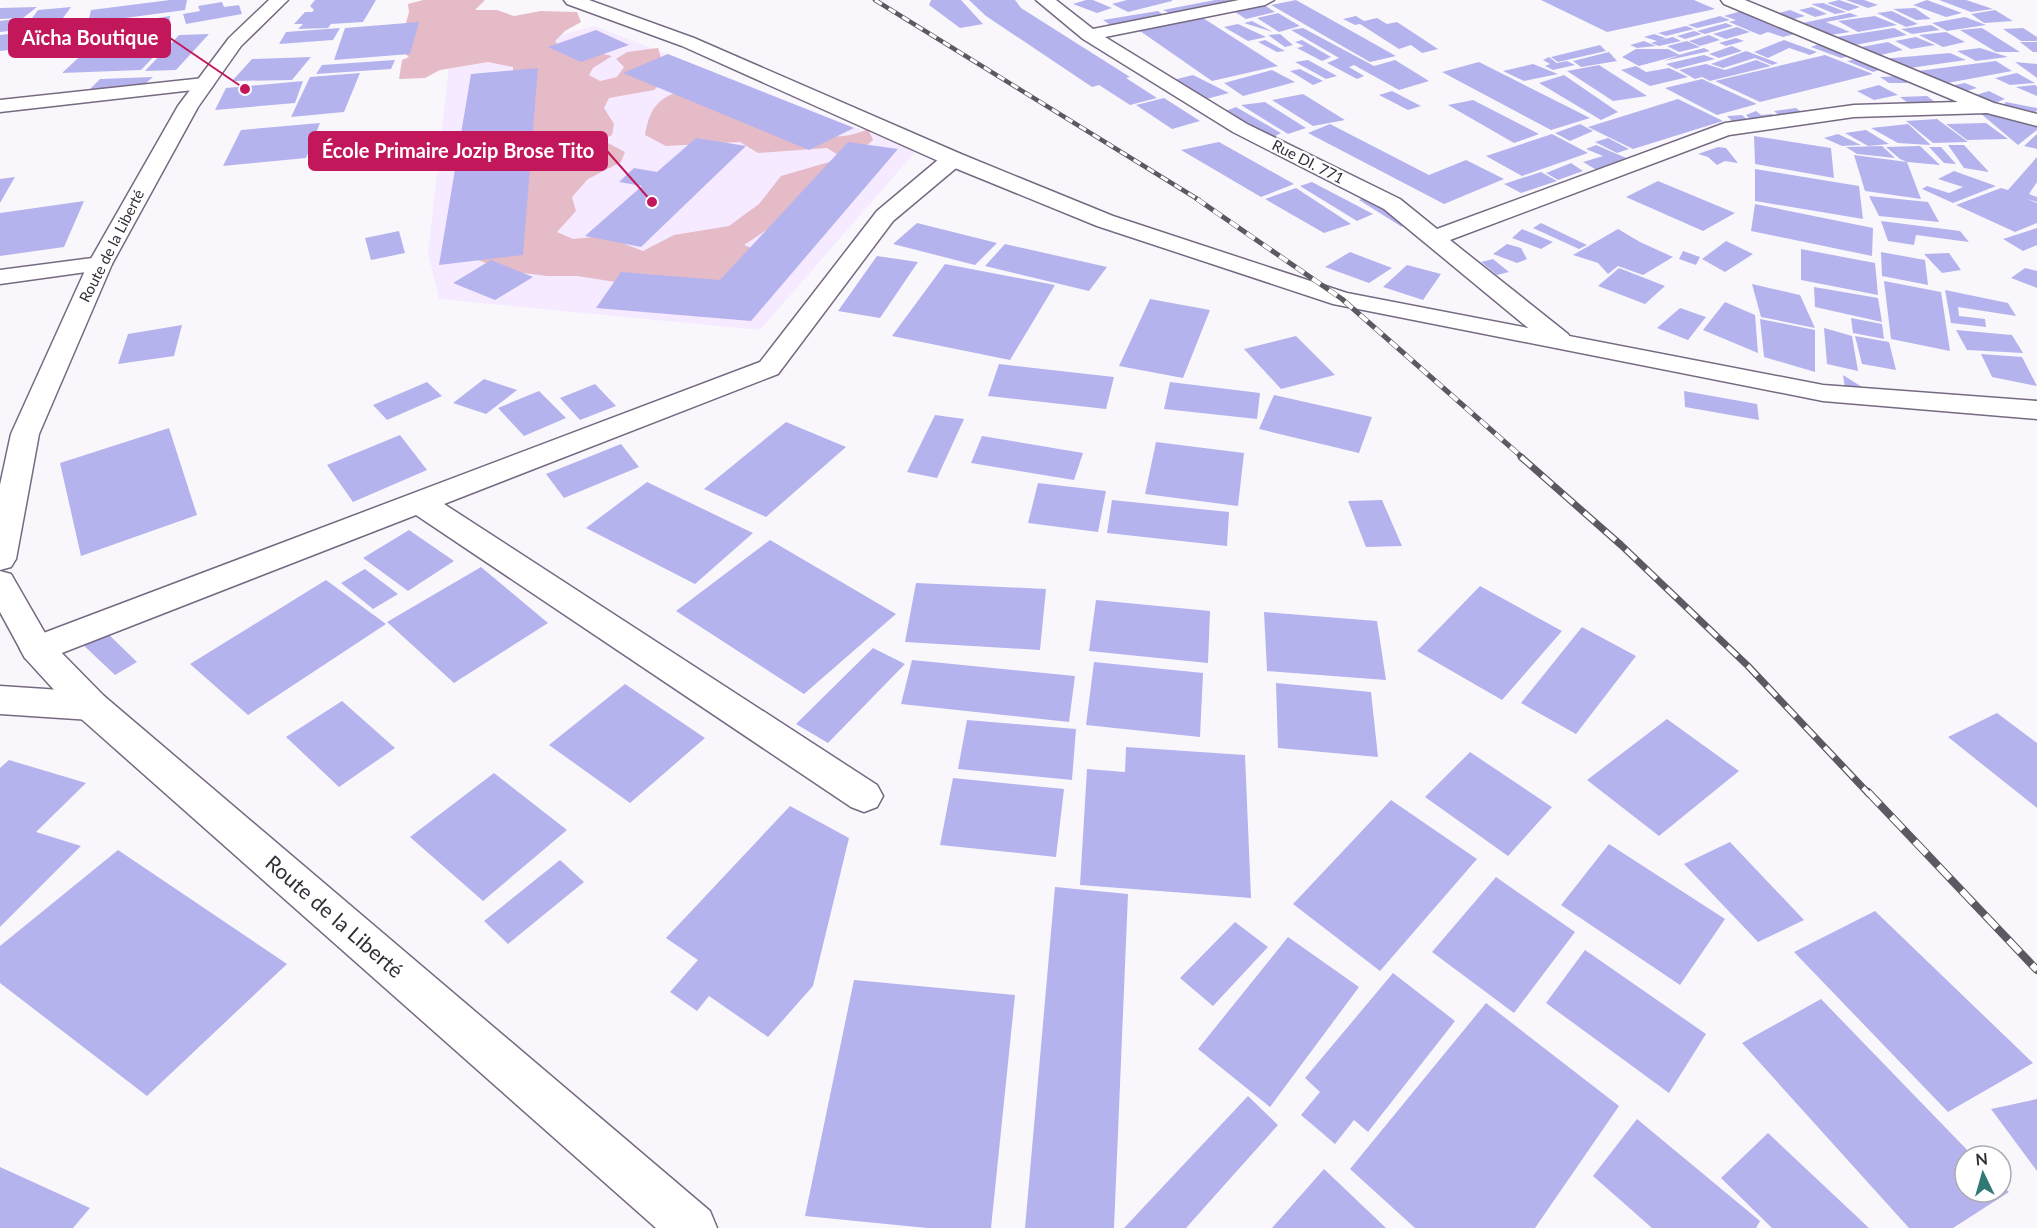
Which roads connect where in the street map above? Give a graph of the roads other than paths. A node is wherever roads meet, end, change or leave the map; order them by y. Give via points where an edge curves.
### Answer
1 (279, 0) edge
2 (573, 0) edge
3 (1045, 0) edge
4 (1265, 0) edge
5 (1730, 0) edge
6 (1089, 35) junction
7 (204, 84) junction
8 (0, 106) edge
9 (1987, 107) junction
10 (2037, 120) edge
11 (953, 159) junction
12 (1434, 238) junction
13 (100, 264) junction
14 (0, 277) edge
15 (1559, 340) junction
16 (2037, 410) edge
17 (417, 501) junction
18 (0, 559) edge
19 (0, 582) edge
20 (37, 649) junction
21 (0, 700) edge
22 (91, 706) junction
23 (864, 796) dead end
24 (693, 1228) edge

1 - 7 street, Route de la Liberté via 236,42
2 - 11 street via 688,42
3 - 6 street, Rue DI. 771
4 - 6 street
5 - 9 street
6 - 12 street, Rue DI. 771 via 1240,128 1392,204
7 - 8 street
7 - 13 street, Route de la Liberté
9 - 10 street
9 - 12 street via 1854,111 1725,129
11 - 15 street via 1105,221 1342,299
11 - 17 street via 885,216 769,368
12 - 15 street, Rue DI. 771
13 - 14 street
13 - 18 street, Route de la Liberté via 26,434
15 - 16 street via 1823,393
17 - 20 street
17 - 23 street
19 - 20 street, Route de la Liberté
20 - 22 street, Route de la Liberté
21 - 22 street
22 - 24 street, Route de la Liberté

